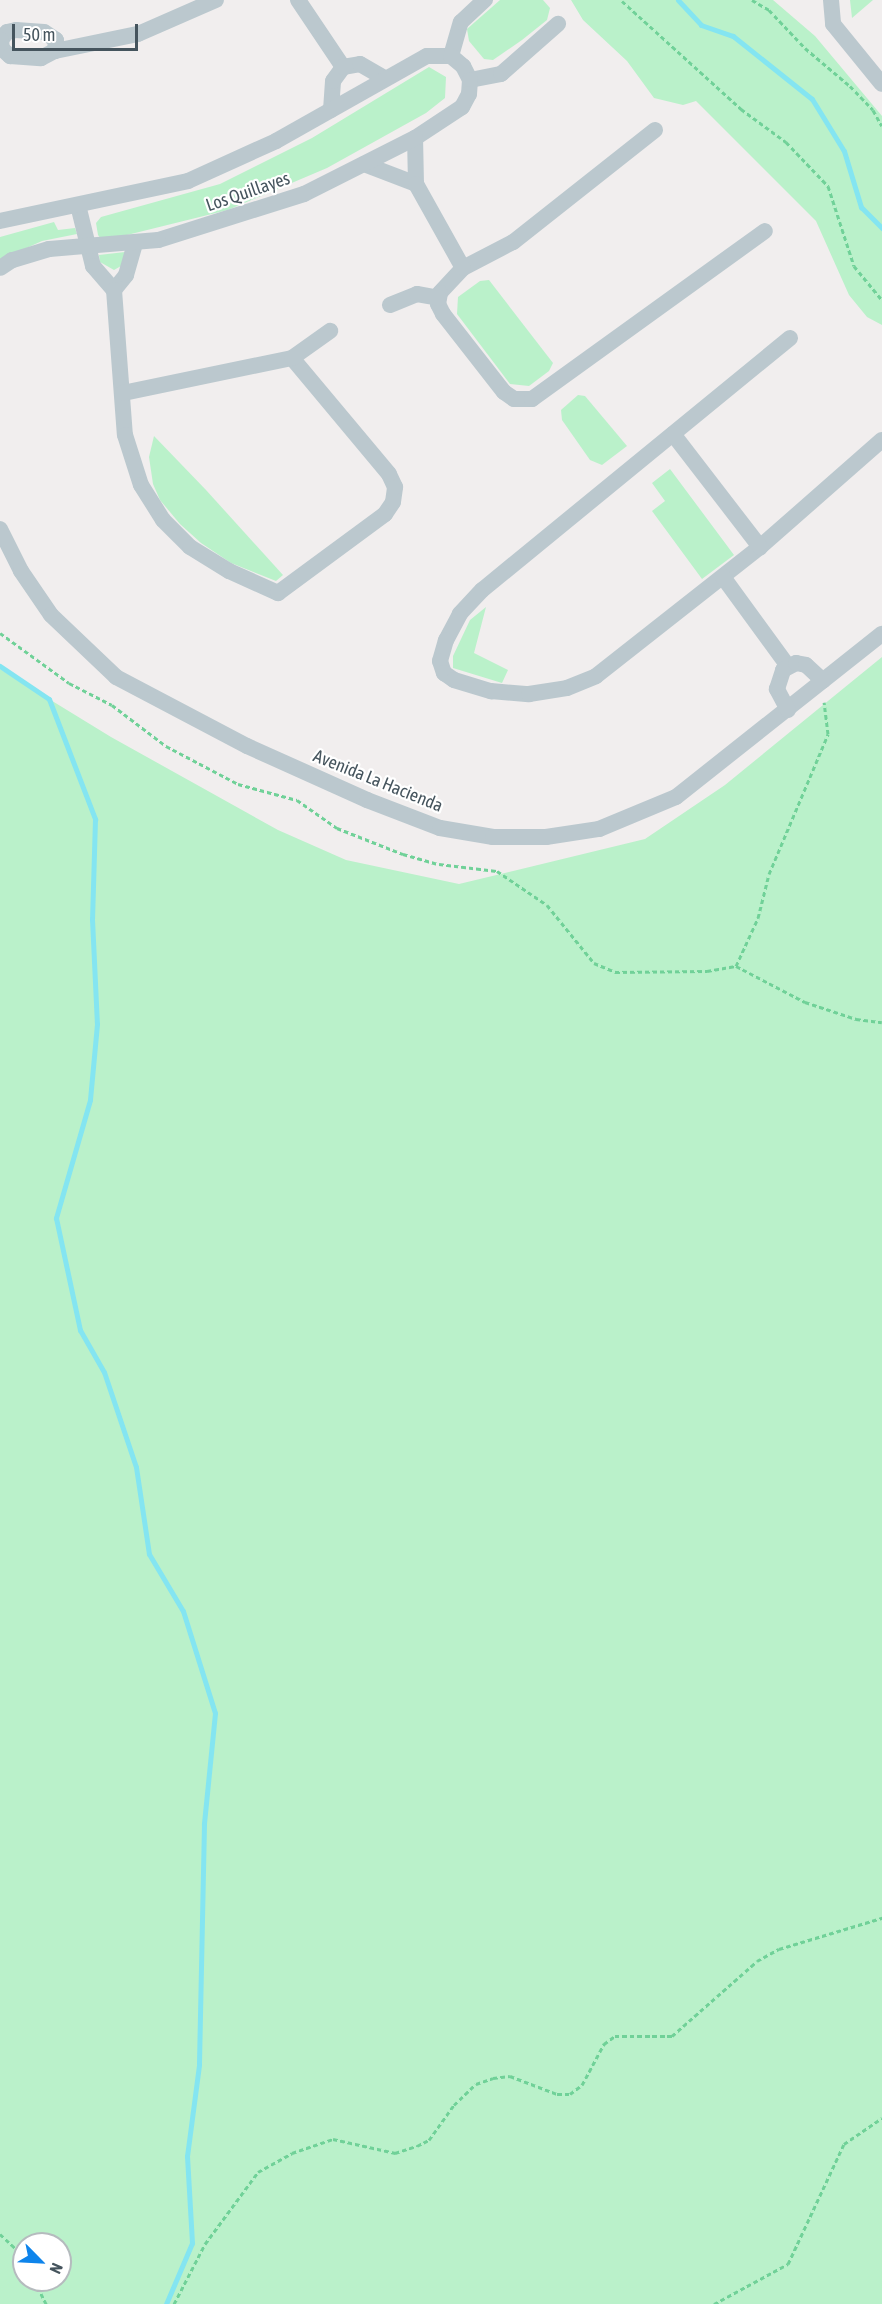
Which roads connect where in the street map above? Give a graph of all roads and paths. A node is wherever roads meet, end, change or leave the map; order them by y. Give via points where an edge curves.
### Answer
1 (216, 0) edge
2 (298, 0) edge
3 (485, 0) edge
4 (622, 0) edge
5 (752, 0) edge
6 (831, 0) edge
7 (558, 24) dead end
8 (55, 51) dead end
9 (451, 56) junction
10 (343, 67) junction
11 (384, 78) junction
12 (470, 80) junction
13 (882, 84) edge
14 (331, 110) junction
15 (882, 126) edge
16 (656, 130) dead end
17 (415, 138) junction
18 (364, 164) junction
19 (416, 184) junction
20 (78, 205) junction
21 (0, 220) edge
22 (765, 231) dead end
23 (135, 243) junction
24 (90, 248) junction
25 (0, 268) edge
26 (463, 268) junction
27 (114, 290) junction
28 (439, 298) junction
29 (882, 300) edge
30 (390, 304) dead end
31 (330, 331) dead end
32 (790, 338) dead end
33 (292, 358) junction
34 (123, 393) junction
35 (673, 434) junction
36 (882, 440) edge
37 (0, 529) edge
38 (760, 547) junction
39 (723, 577) junction
40 (0, 633) edge
41 (882, 634) edge
42 (788, 666) junction
43 (823, 681) junction
44 (788, 710) junction
45 (736, 966) junction
46 (882, 1022) edge
47 (882, 1918) edge
48 (882, 2118) edge
49 (0, 2234) edge
50 (12, 2245) edge
51 (174, 2304) edge
52 (714, 2304) edge

1 - 8 street via 138,34
2 - 10 street
3 - 9 street via 462,22
4 - 29 path via 741,109 786,142 828,186 854,266
5 - 15 path via 769,10 805,48 850,86
6 - 13 street via 833,24
7 - 12 street via 501,74
9 - 11 street, Los Quillayes via 427,56
9 - 12 street via 464,66
10 - 11 street via 360,64
10 - 14 street via 333,81
11 - 14 street, Los Quillayes
12 - 17 street, Los Quillayes via 470,94 462,107
14 - 20 street, Los Quillayes via 276,141 188,181
16 - 26 street via 513,242
17 - 18 street, Los Quillayes
17 - 19 street
18 - 19 street
18 - 23 street, Los Quillayes via 304,194 224,222
19 - 26 street
20 - 21 street, Los Quillayes
20 - 24 street
22 - 28 street via 532,399 520,400 504,392 443,315
23 - 24 street, Los Quillayes
23 - 27 street via 126,275
24 - 25 street, Los Quillayes via 49,249 12,260
24 - 27 street via 97,274
26 - 28 street
27 - 34 street
28 - 30 street via 417,294
31 - 33 street
32 - 35 street
33 - 34 street
33 - 34 street via 389,474 395,495 385,514 278,593 229,571 190,547 164,520 141,485 125,435
35 - 38 street
35 - 39 street via 471,601 446,640 442,667 454,680 490,691 529,694 567,688 609,668
36 - 38 street
37 - 44 street, Avenida La Hacienda via 21,571 51,615 116,677 247,746 440,828 493,837 546,837 626,821 676,797
38 - 39 street
39 - 42 street
40 - 45 path via 69,683 112,705 166,746 238,784 297,800 337,828 404,854 450,866 497,871 547,905 594,963 615,972 707,971
41 - 43 street, Avenida La Hacienda
42 - 43 street via 806,665
42 - 44 street via 777,682
43 - 44 street, Avenida La Hacienda
43 - 45 path via 828,734 769,874 758,918
45 - 46 path via 805,1002 856,1019
47 - 51 path via 764,1957 672,2036 615,2036 604,2044 582,2085 570,2094 557,2094 510,2076 493,2078 476,2084 454,2104 429,2140 417,2146 395,2153 333,2139 292,2153 258,2172 205,2244
48 - 52 path via 844,2144 788,2264
49 - 50 path

